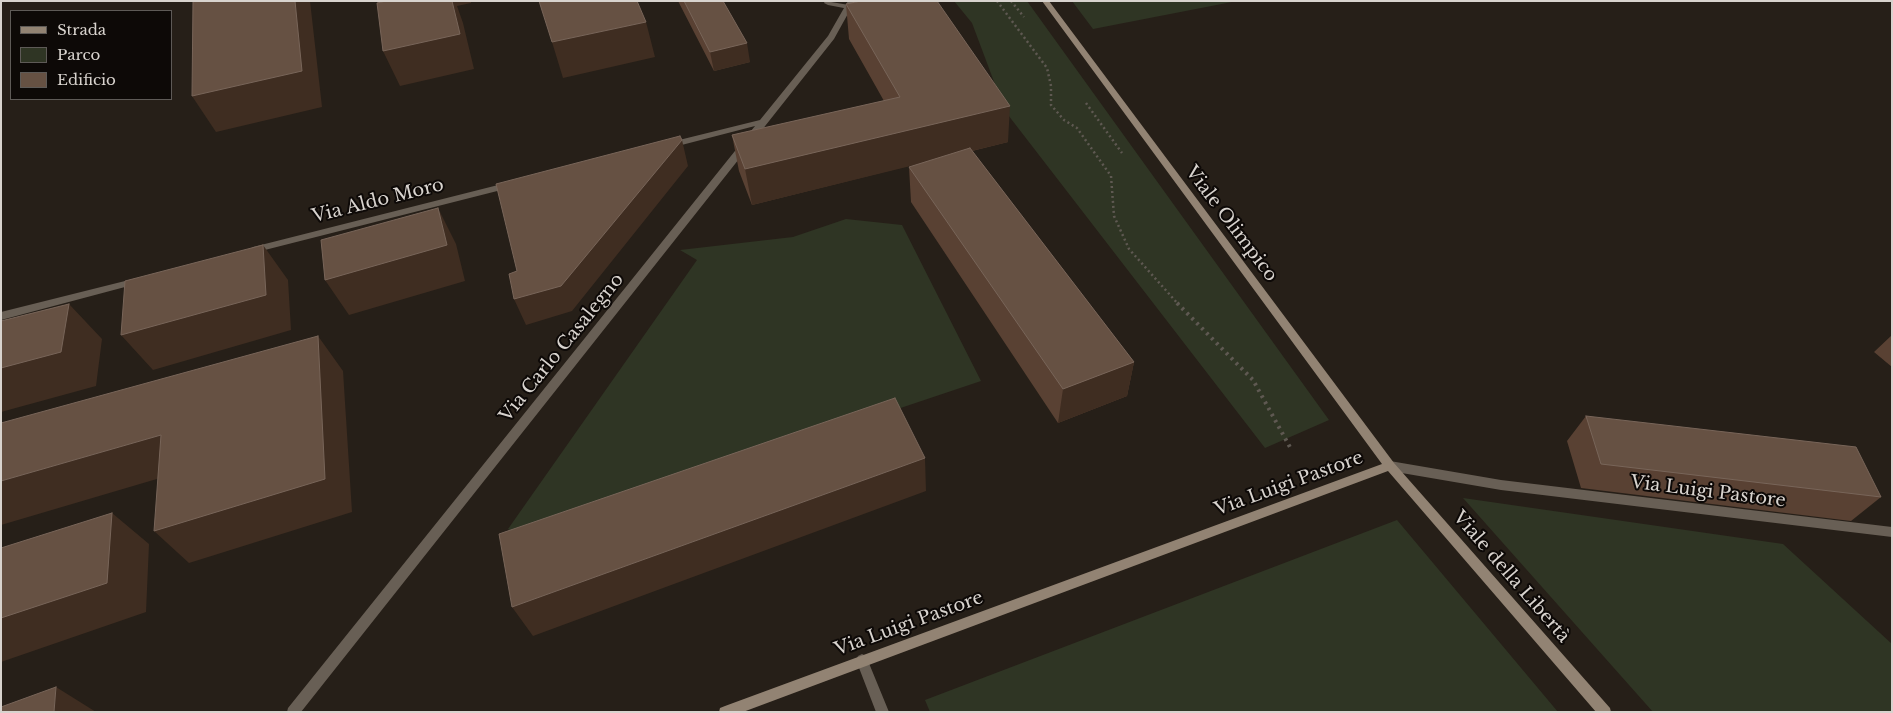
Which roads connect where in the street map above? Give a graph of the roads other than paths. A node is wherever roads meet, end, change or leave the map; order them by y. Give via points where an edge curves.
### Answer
1 (1045, 1) edge
2 (828, 3) dead end
3 (851, 4) edge
4 (763, 122) junction
5 (659, 148) edge
6 (517, 183) edge
7 (240, 254) edge
8 (145, 279) edge
9 (1, 316) edge
10 (1390, 466) junction
11 (1892, 532) edge
12 (862, 660) junction
13 (293, 712) edge
14 (725, 712) edge
15 (883, 712) edge
16 (1605, 712) edge

1 - 10 main road, Viale Olimpico
2 - 3 street
3 - 4 street, Via Carlo Casalegno via 832,37
4 - 5 street
4 - 13 street, Via Carlo Casalegno
6 - 7 street, Via Aldo Moro
8 - 9 street
10 - 11 street, Via Luigi Pastore via 1501,485
10 - 12 main road, Via Luigi Pastore
10 - 16 main road, Viale della Libertà
12 - 14 main road, Via Luigi Pastore
12 - 15 street

